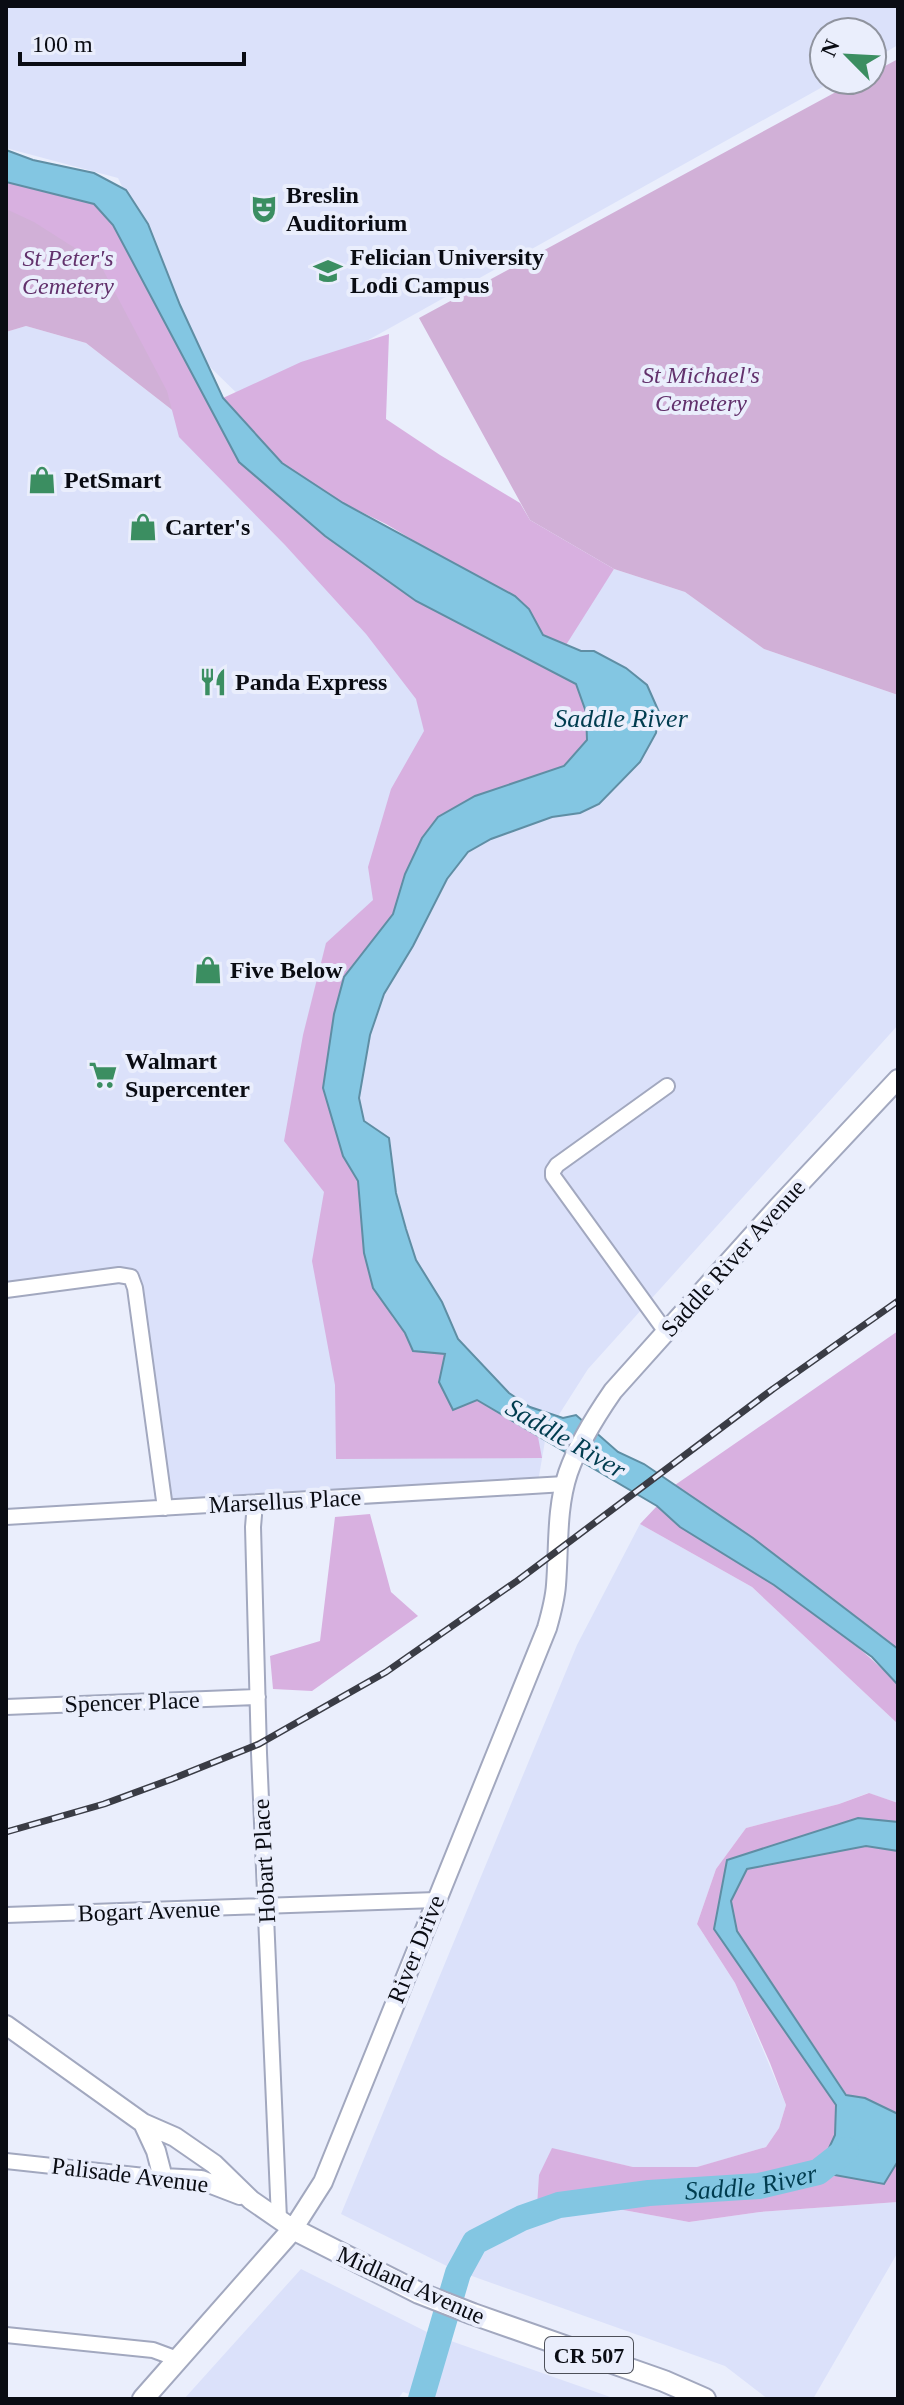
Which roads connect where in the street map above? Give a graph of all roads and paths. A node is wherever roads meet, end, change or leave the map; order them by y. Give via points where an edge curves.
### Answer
1 (898, 1079) edge
2 (667, 1086) dead end
3 (6, 1290) edge
4 (666, 1332) junction
5 (580, 1445) joint
6 (566, 1479) junction
7 (255, 1503) junction
8 (165, 1508) junction
9 (6, 1517) edge
10 (258, 1697) junction
11 (6, 1707) edge
12 (436, 1900) junction
13 (267, 1907) junction
14 (6, 1915) edge
15 (6, 2025) edge
16 (143, 2123) junction
17 (6, 2161) edge
18 (163, 2178) junction
19 (251, 2200) junction
20 (286, 2224) junction
21 (6, 2335) edge
22 (180, 2360) junction
23 (143, 2399) edge
24 (705, 2399) edge

1 - 4 street, Saddle River Avenue
2 - 4 street via 553,1171
3 - 8 street via 131,1277
4 - 5 street, Saddle River Avenue via 613,1391
5 - 6 street, River Drive
6 - 7 street, Marsellus Place
6 - 12 street, River Drive via 547,1628
7 - 8 street, Marsellus Place
7 - 10 street, Hobart Place
8 - 9 street, Marsellus Place
10 - 11 street, Spencer Place
10 - 13 street, Hobart Place
12 - 13 street, Bogart Avenue
12 - 20 street, River Drive via 323,2182
13 - 14 street, Bogart Avenue
13 - 20 street, Hobart Place
15 - 16 street, Midland Avenue
16 - 18 street
16 - 19 street, Midland Avenue via 214,2164
17 - 18 street, Palisade Avenue
18 - 19 street, Palisade Avenue via 201,2180
19 - 20 street, Midland Avenue
20 - 22 main road, River Drive
20 - 24 main road, Midland Avenue / CR 507 via 434,2299
21 - 22 street via 153,2350
22 - 23 main road, River Drive

